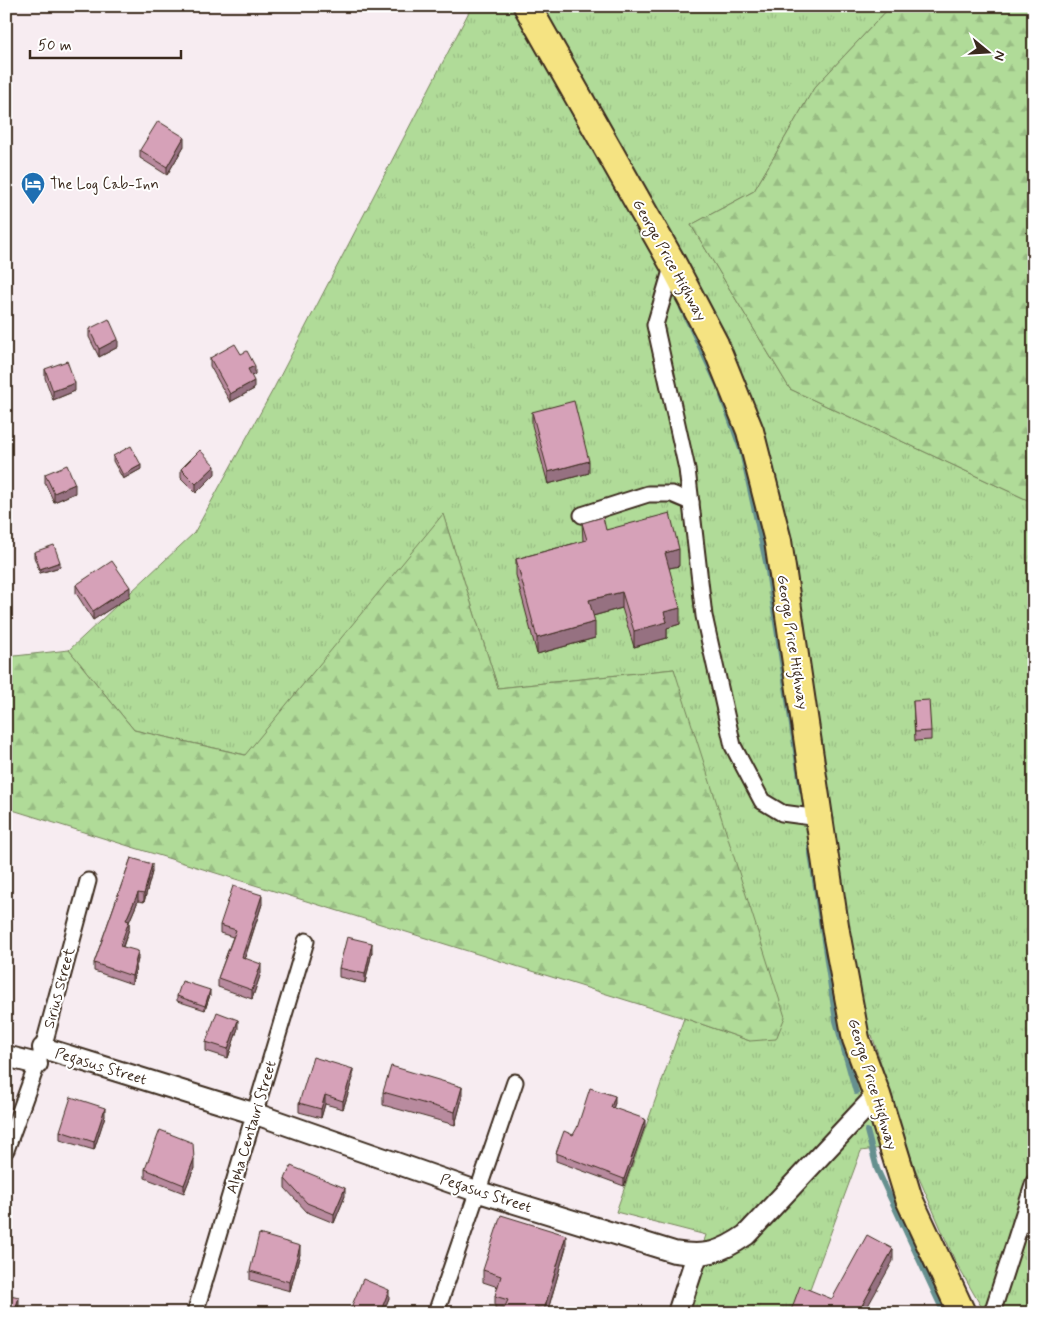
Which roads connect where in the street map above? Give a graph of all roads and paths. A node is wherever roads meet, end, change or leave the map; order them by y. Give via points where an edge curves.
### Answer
1 (527, 6) edge
2 (673, 264) junction
3 (691, 502) junction
4 (582, 515) dead end
5 (819, 818) junction
6 (88, 881) dead end
7 (306, 941) dead end
8 (6, 1056) edge
9 (40, 1056) junction
10 (515, 1082) dead end
11 (877, 1095) junction
12 (256, 1114) junction
13 (6, 1150) edge
14 (1034, 1182) edge
15 (476, 1191) junction
16 (697, 1255) junction
17 (195, 1313) edge
18 (436, 1313) edge
19 (678, 1313) edge
20 (962, 1313) edge
21 (992, 1313) edge

1 - 2 highway, George Price Highway
2 - 3 street via 655,325 687,469
2 - 5 highway, George Price Highway via 715,344 750,431 778,541
3 - 4 street via 672,494 648,494
3 - 5 street via 704,616 733,746 762,801 782,813
5 - 11 highway, George Price Highway via 856,1039
6 - 9 street, Sirius Street
7 - 12 street, Alpha Centauri Street
8 - 9 street, Pegasus Street
9 - 12 street, Pegasus Street
9 - 13 street, Sirius Street
10 - 15 street
11 - 16 street, Pegasus Street via 746,1235 729,1247
11 - 20 highway, George Price Highway via 909,1199
12 - 15 street, Pegasus Street
12 - 17 street, Alpha Centauri Street
14 - 21 street
15 - 16 street, Pegasus Street via 674,1252
15 - 18 street
16 - 19 street

